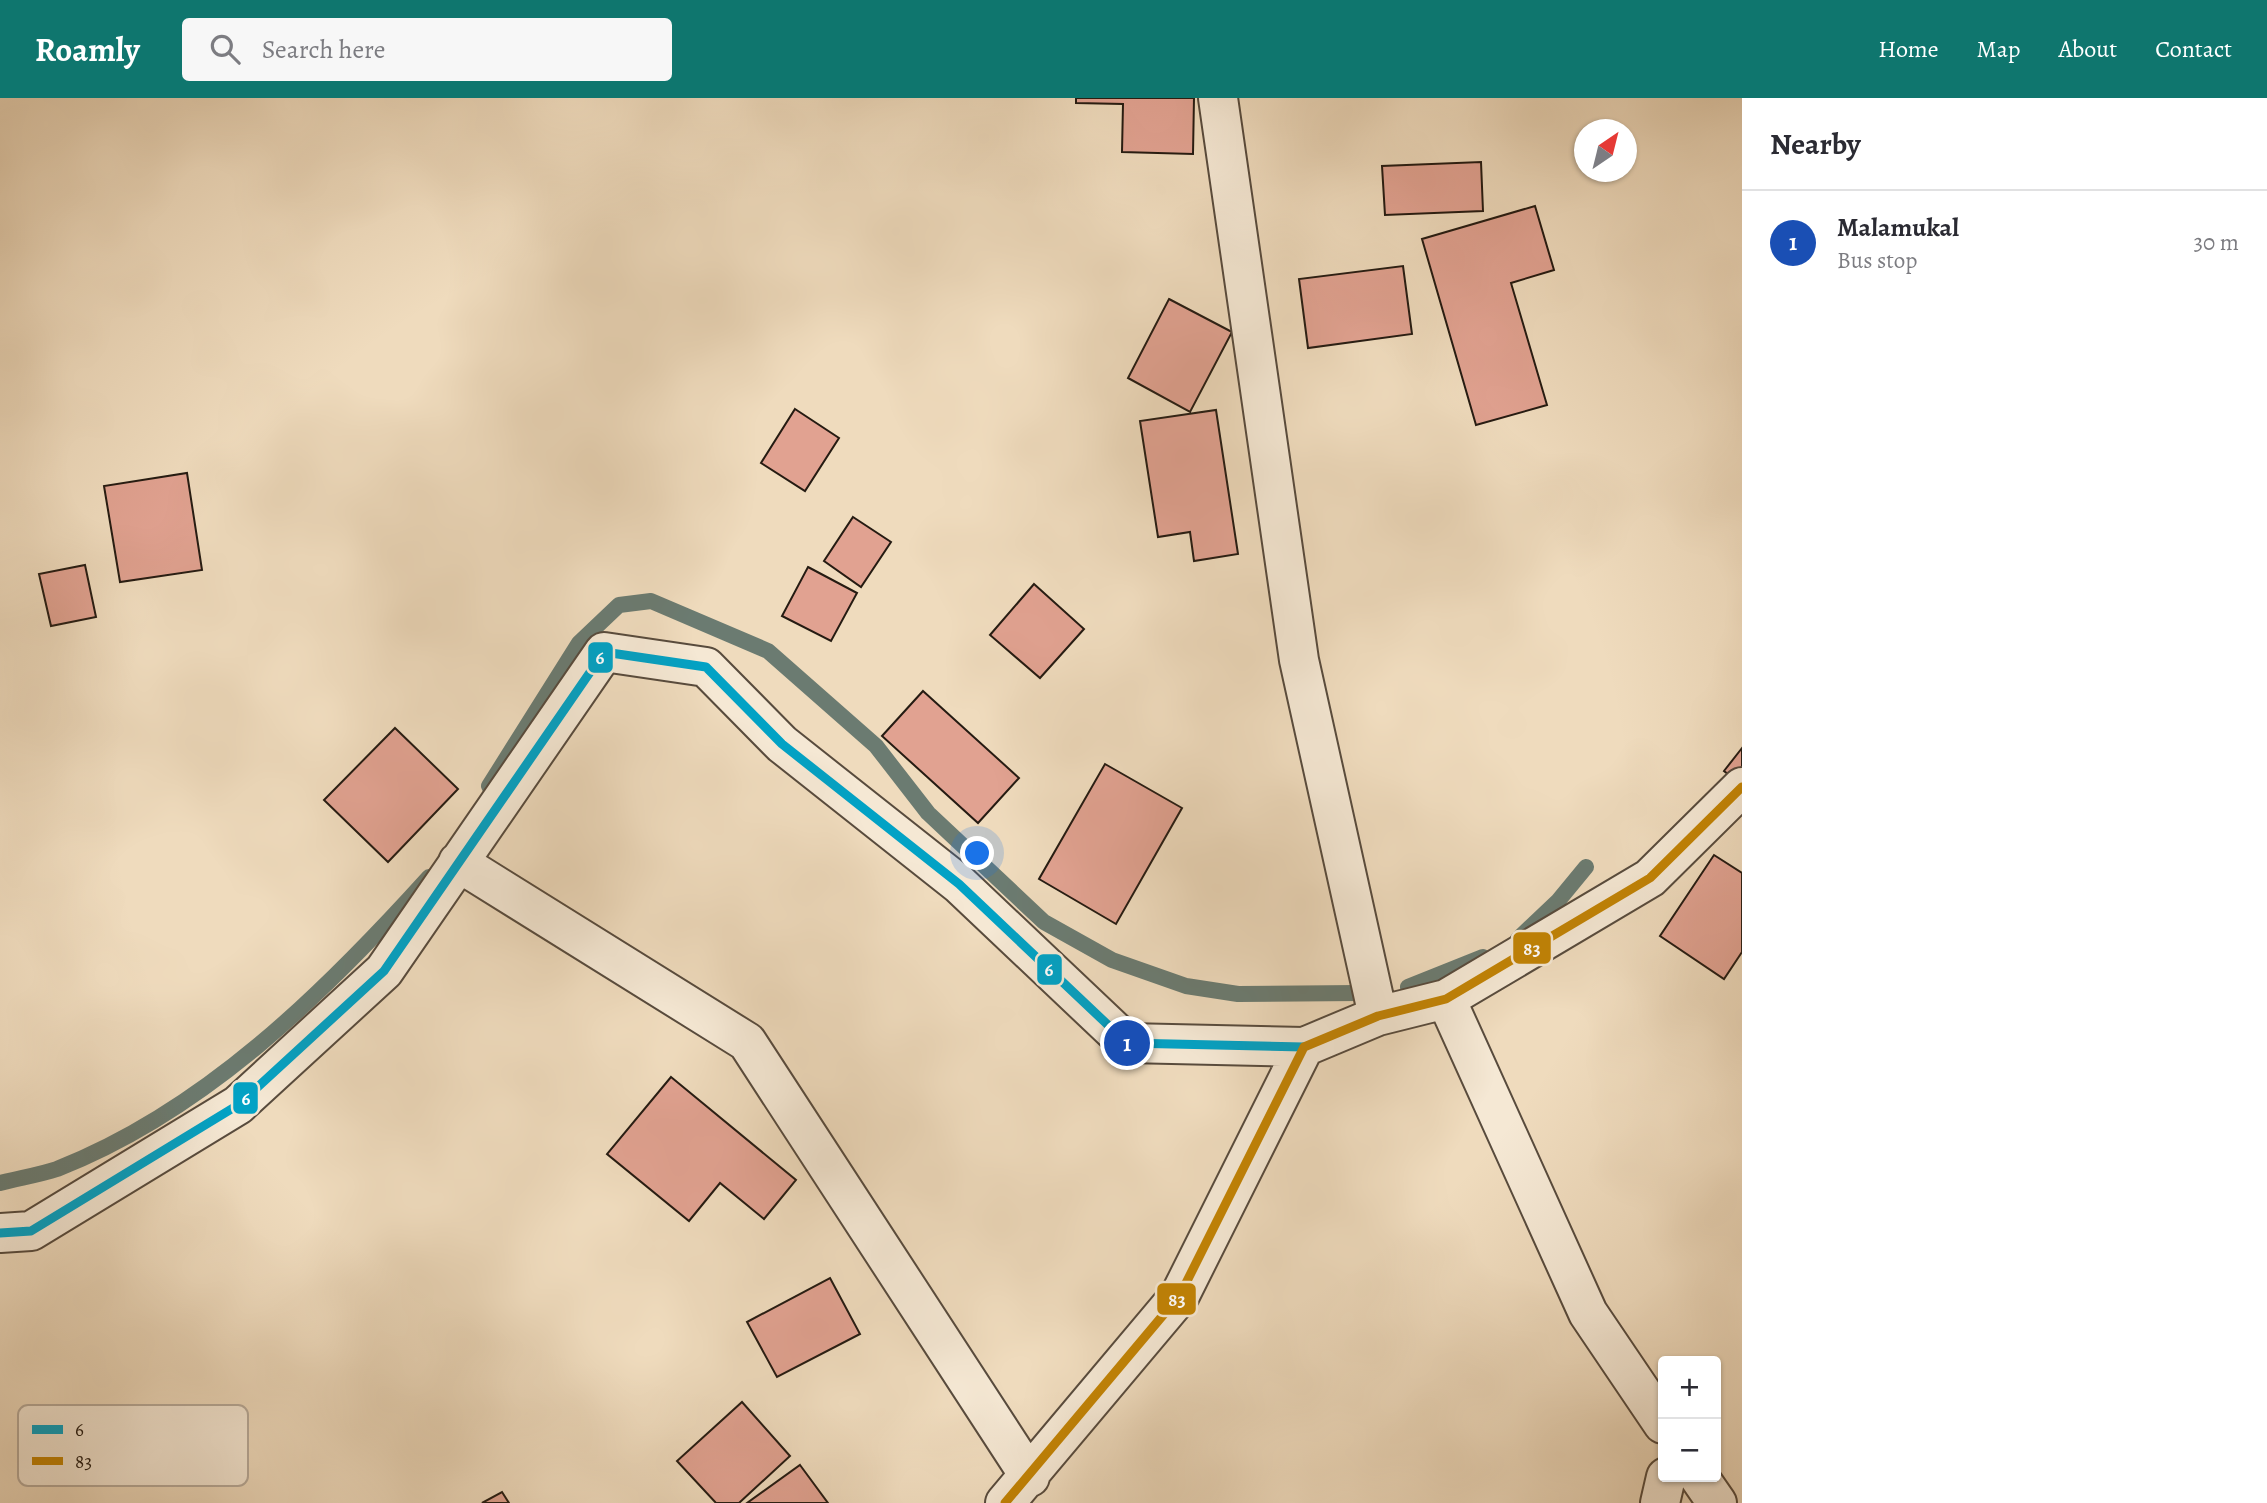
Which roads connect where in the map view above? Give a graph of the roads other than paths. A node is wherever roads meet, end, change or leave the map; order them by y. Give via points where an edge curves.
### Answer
1 (1218, 98) edge
2 (1742, 787) edge
3 (458, 862) junction
4 (1446, 999) junction
5 (1378, 1016) junction
6 (1304, 1047) junction
7 (0, 1233) edge
8 (1660, 1419) edge
9 (1665, 1482) edge
10 (1702, 1482) edge
11 (1018, 1490) edge
12 (1660, 1503) edge
13 (1717, 1503) edge

1 - 5 street via 1299,660
2 - 4 street via 1650,878
3 - 6 street via 604,652 706,667 782,744 959,884 1127,1043
3 - 7 street via 384,971 238,1105 32,1231
3 - 11 street via 747,1042
4 - 5 street
4 - 8 street via 1588,1313
5 - 6 street
6 - 11 street via 1180,1295
9 - 12 street
10 - 13 street

